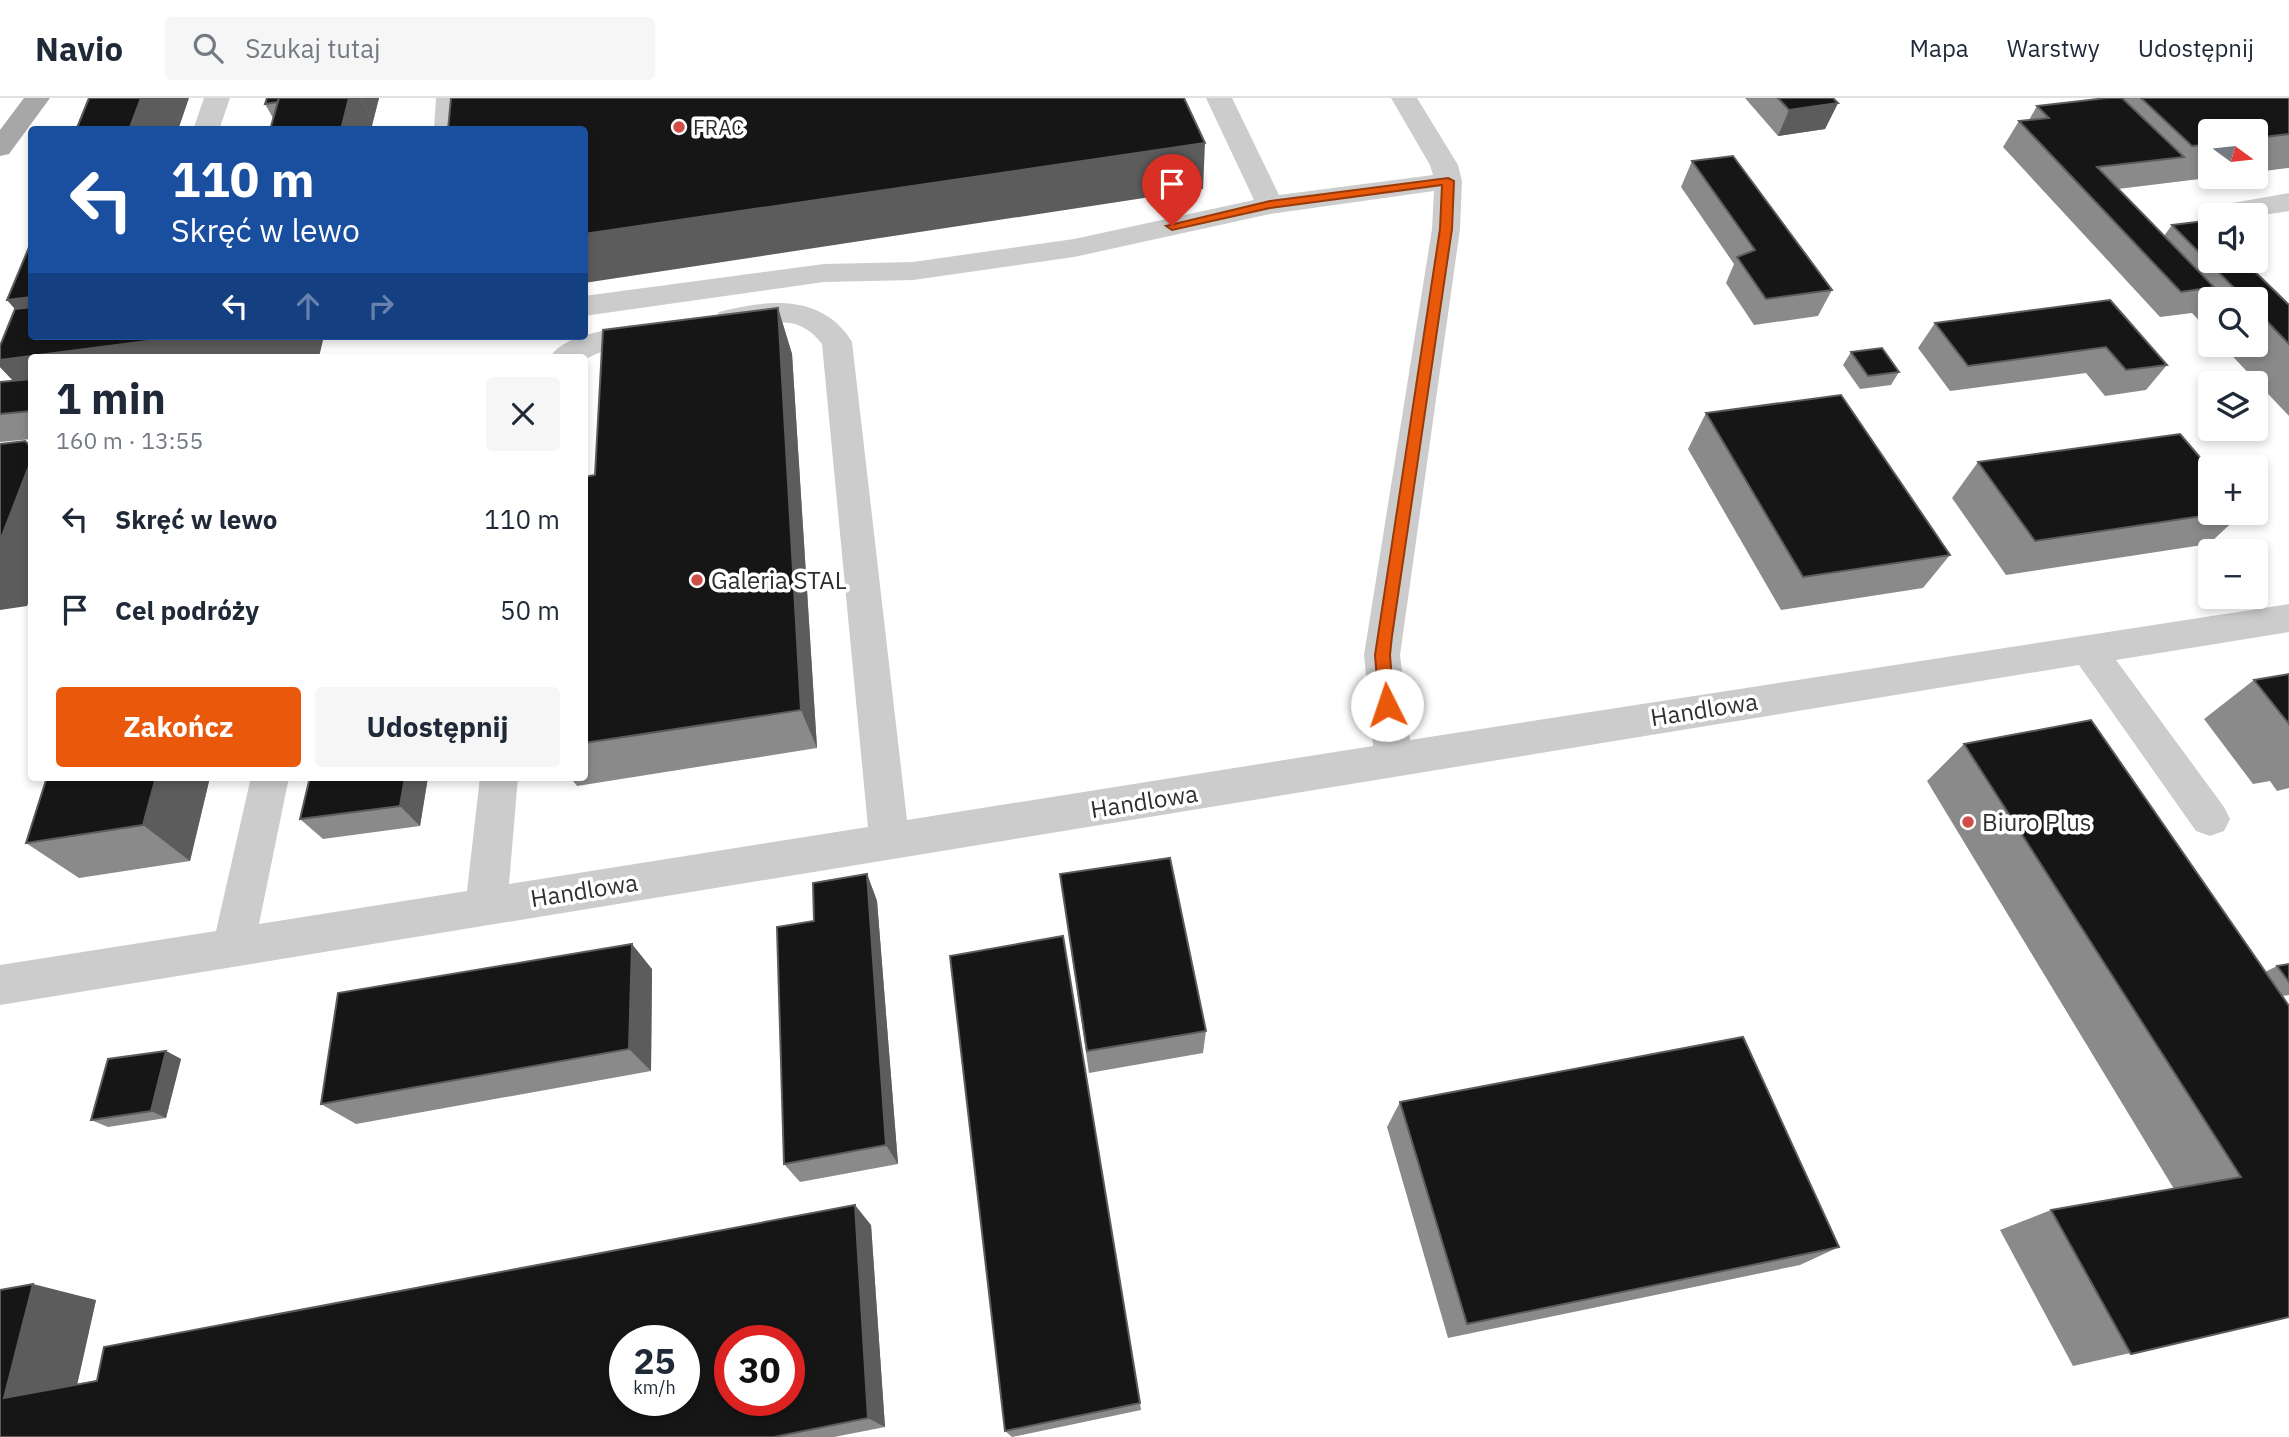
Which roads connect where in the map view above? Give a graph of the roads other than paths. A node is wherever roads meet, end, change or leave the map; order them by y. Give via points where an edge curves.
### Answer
1 (37, 98) edge
2 (217, 98) edge
3 (449, 98) edge
4 (1219, 98) edge
5 (1404, 98) edge
6 (207, 126) edge
7 (447, 126) edge
8 (0, 148) edge
9 (1448, 181) junction
10 (2289, 202) edge
11 (1270, 205) junction
12 (2268, 206) edge
13 (588, 305) edge
14 (571, 354) edge
15 (2289, 618) edge
16 (2087, 648) junction
17 (1393, 760) junction
18 (270, 781) edge
19 (499, 781) edge
20 (2210, 819) dead end
21 (889, 840) junction
22 (486, 906) junction
23 (233, 947) junction
24 (0, 985) edge

1 - 8 main road
2 - 6 street
3 - 7 street
4 - 11 street
5 - 9 street via 1444,165
9 - 11 street
9 - 17 street via 1446,229 1382,655
10 - 12 street
11 - 13 street via 1060,250 914,271 824,274
14 - 21 street via 590,344 766,312 807,315 827,326 837,342
15 - 16 street, Handlowa
16 - 17 street, Handlowa
16 - 20 street
17 - 21 street, Handlowa
18 - 23 street
19 - 22 street
21 - 22 street, Handlowa
22 - 23 street, Handlowa
23 - 24 street, Handlowa

